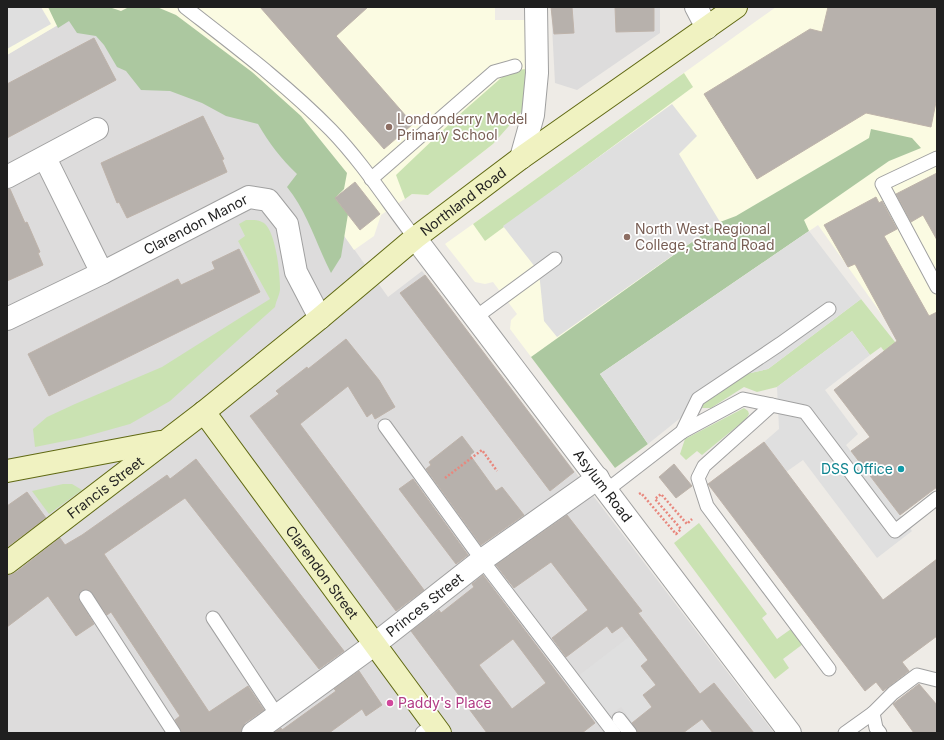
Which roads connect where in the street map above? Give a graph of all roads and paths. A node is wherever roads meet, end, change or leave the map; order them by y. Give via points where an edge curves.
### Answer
1 (185, 7) edge
2 (536, 7) edge
3 (696, 7) edge
4 (736, 7) edge
5 (707, 28) junction
6 (515, 66) dead end
7 (97, 129) dead end
8 (45, 158) junction
9 (521, 158) junction
10 (937, 158) edge
11 (7, 177) edge
12 (371, 179) junction
13 (415, 238) junction
14 (555, 259) dead end
15 (102, 273) junction
16 (937, 287) edge
17 (829, 309) dead end
18 (476, 317) junction
19 (7, 318) edge
20 (320, 318) junction
21 (772, 405) junction
22 (204, 412) junction
23 (385, 426) dead end
24 (682, 432) junction
25 (165, 441) junction
26 (7, 471) edge
27 (497, 471) dead end
28 (602, 484) junction
29 (431, 489) junction
30 (641, 492) dead end
31 (937, 498) edge
32 (687, 524) dead end
33 (482, 560) junction
34 (7, 563) edge
35 (86, 597) dead end
36 (213, 618) dead end
37 (375, 644) junction
38 (829, 669) dead end
39 (937, 680) edge
40 (873, 713) junction
41 (277, 715) junction
42 (619, 719) dead end
43 (432, 730) edge
44 (174, 733) edge
45 (253, 733) edge
46 (614, 733) edge
47 (630, 733) edge
48 (790, 733) edge
49 (846, 733) edge
50 (880, 733) edge

1 - 12 lane via 272,77 332,131
2 - 9 street via 537,73 533,115
3 - 5 street
4 - 5 main road, Northland Road
5 - 9 main road, Northland Road
6 - 12 lane via 494,72
7 - 8 street
8 - 11 street
8 - 15 street
9 - 13 main road, Northland Road
10 - 16 lane via 882,184
12 - 13 lane
13 - 18 street, Asylum Road
13 - 20 main road, Northland Road
14 - 18 lane
15 - 19 street, Clarendon Manor
15 - 20 street, Clarendon Manor via 249,197 268,200 287,224 296,272
17 - 24 lane via 698,399
18 - 28 street, Asylum Road
20 - 22 main road, Northland Road
21 - 24 lane via 743,399
21 - 31 lane via 805,412 895,531
21 - 38 lane via 704,466 698,478 707,506
22 - 25 main road, Francis Street
22 - 37 main road, Clarendon Street
23 - 29 lane
24 - 28 lane
25 - 26 main road
25 - 34 main road, Francis Street
27 - 29 path via 482,450
28 - 33 street, Princes Street
28 - 48 street, Asylum Road
29 - 33 lane
30 - 32 path via 676,534 681,529 655,499 661,494
33 - 37 street, Princes Street
33 - 46 lane
35 - 44 lane
36 - 41 lane
37 - 41 street, Princes Street
37 - 43 main road, Clarendon Street
39 - 40 lane via 918,675 893,693
40 - 49 lane
40 - 50 lane via 876,728
41 - 45 street, Princes Street
42 - 47 lane

